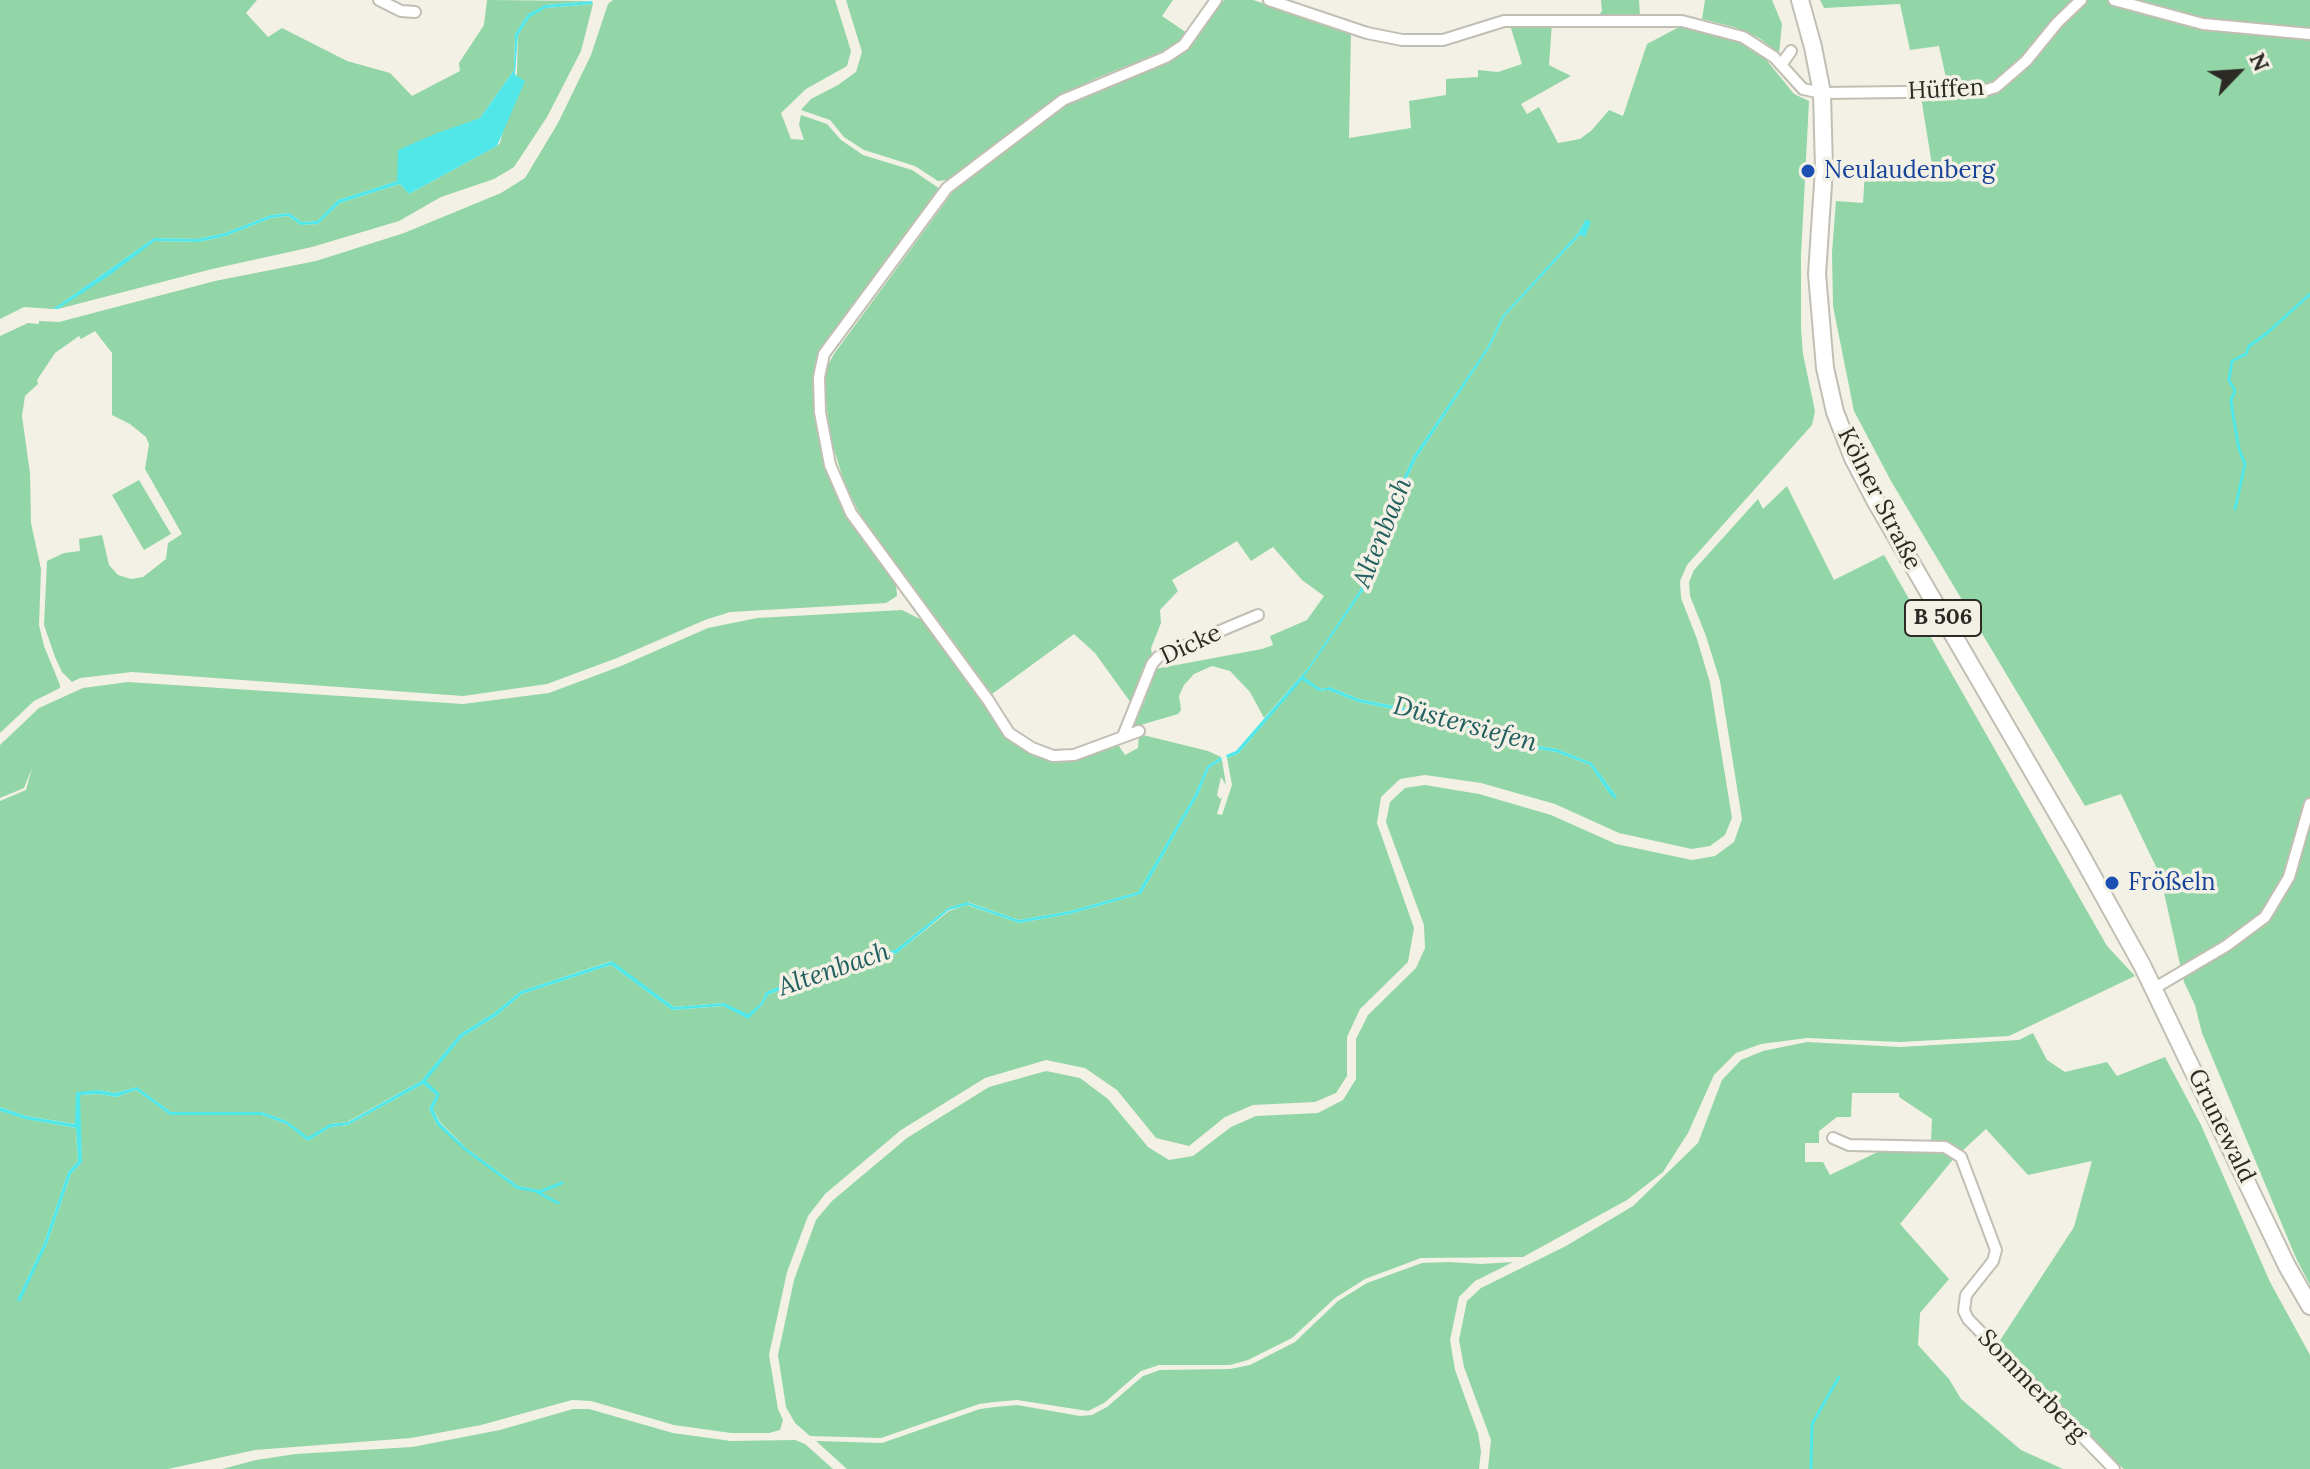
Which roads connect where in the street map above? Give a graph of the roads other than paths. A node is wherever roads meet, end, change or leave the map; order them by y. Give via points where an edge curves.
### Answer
1 (379, 0) edge
2 (1216, 0) edge
3 (1269, 0) edge
4 (1800, 0) edge
5 (2081, 0) edge
6 (2114, 0) edge
7 (415, 12) dead end
8 (2310, 34) edge
9 (1791, 51) dead end
10 (1781, 65) junction
11 (1822, 93) junction
12 (1258, 615) dead end
13 (1139, 731) dead end
14 (1123, 736) junction
15 (2310, 804) edge
16 (2147, 976) junction
17 (1833, 1138) dead end
18 (2310, 1306) edge
19 (2114, 1469) edge

1 - 7 street
2 - 14 street via 1184,45 1063,100 947,188 824,354 819,377 820,412 839,490 871,543 1009,733 1053,756 1074,755
3 - 10 street via 1386,38 1443,40 1504,21 1682,21 1743,37
4 - 11 main road, B 506
5 - 11 street, Hüffen via 1996,87
6 - 8 street via 2203,24
9 - 10 street
10 - 11 street via 1803,89
11 - 16 main road, Kölner Straße / B 506 via 1824,169 1817,274 1825,368 1835,412 1876,502
12 - 14 street, Dicke via 1158,657
13 - 14 street
15 - 16 street via 2289,877 2265,917 2226,946
16 - 18 main road, Grunewald / B 506
17 - 19 street, Sommerberg via 1849,1145 1945,1147 1961,1157 1996,1250 1966,1295 1964,1311

